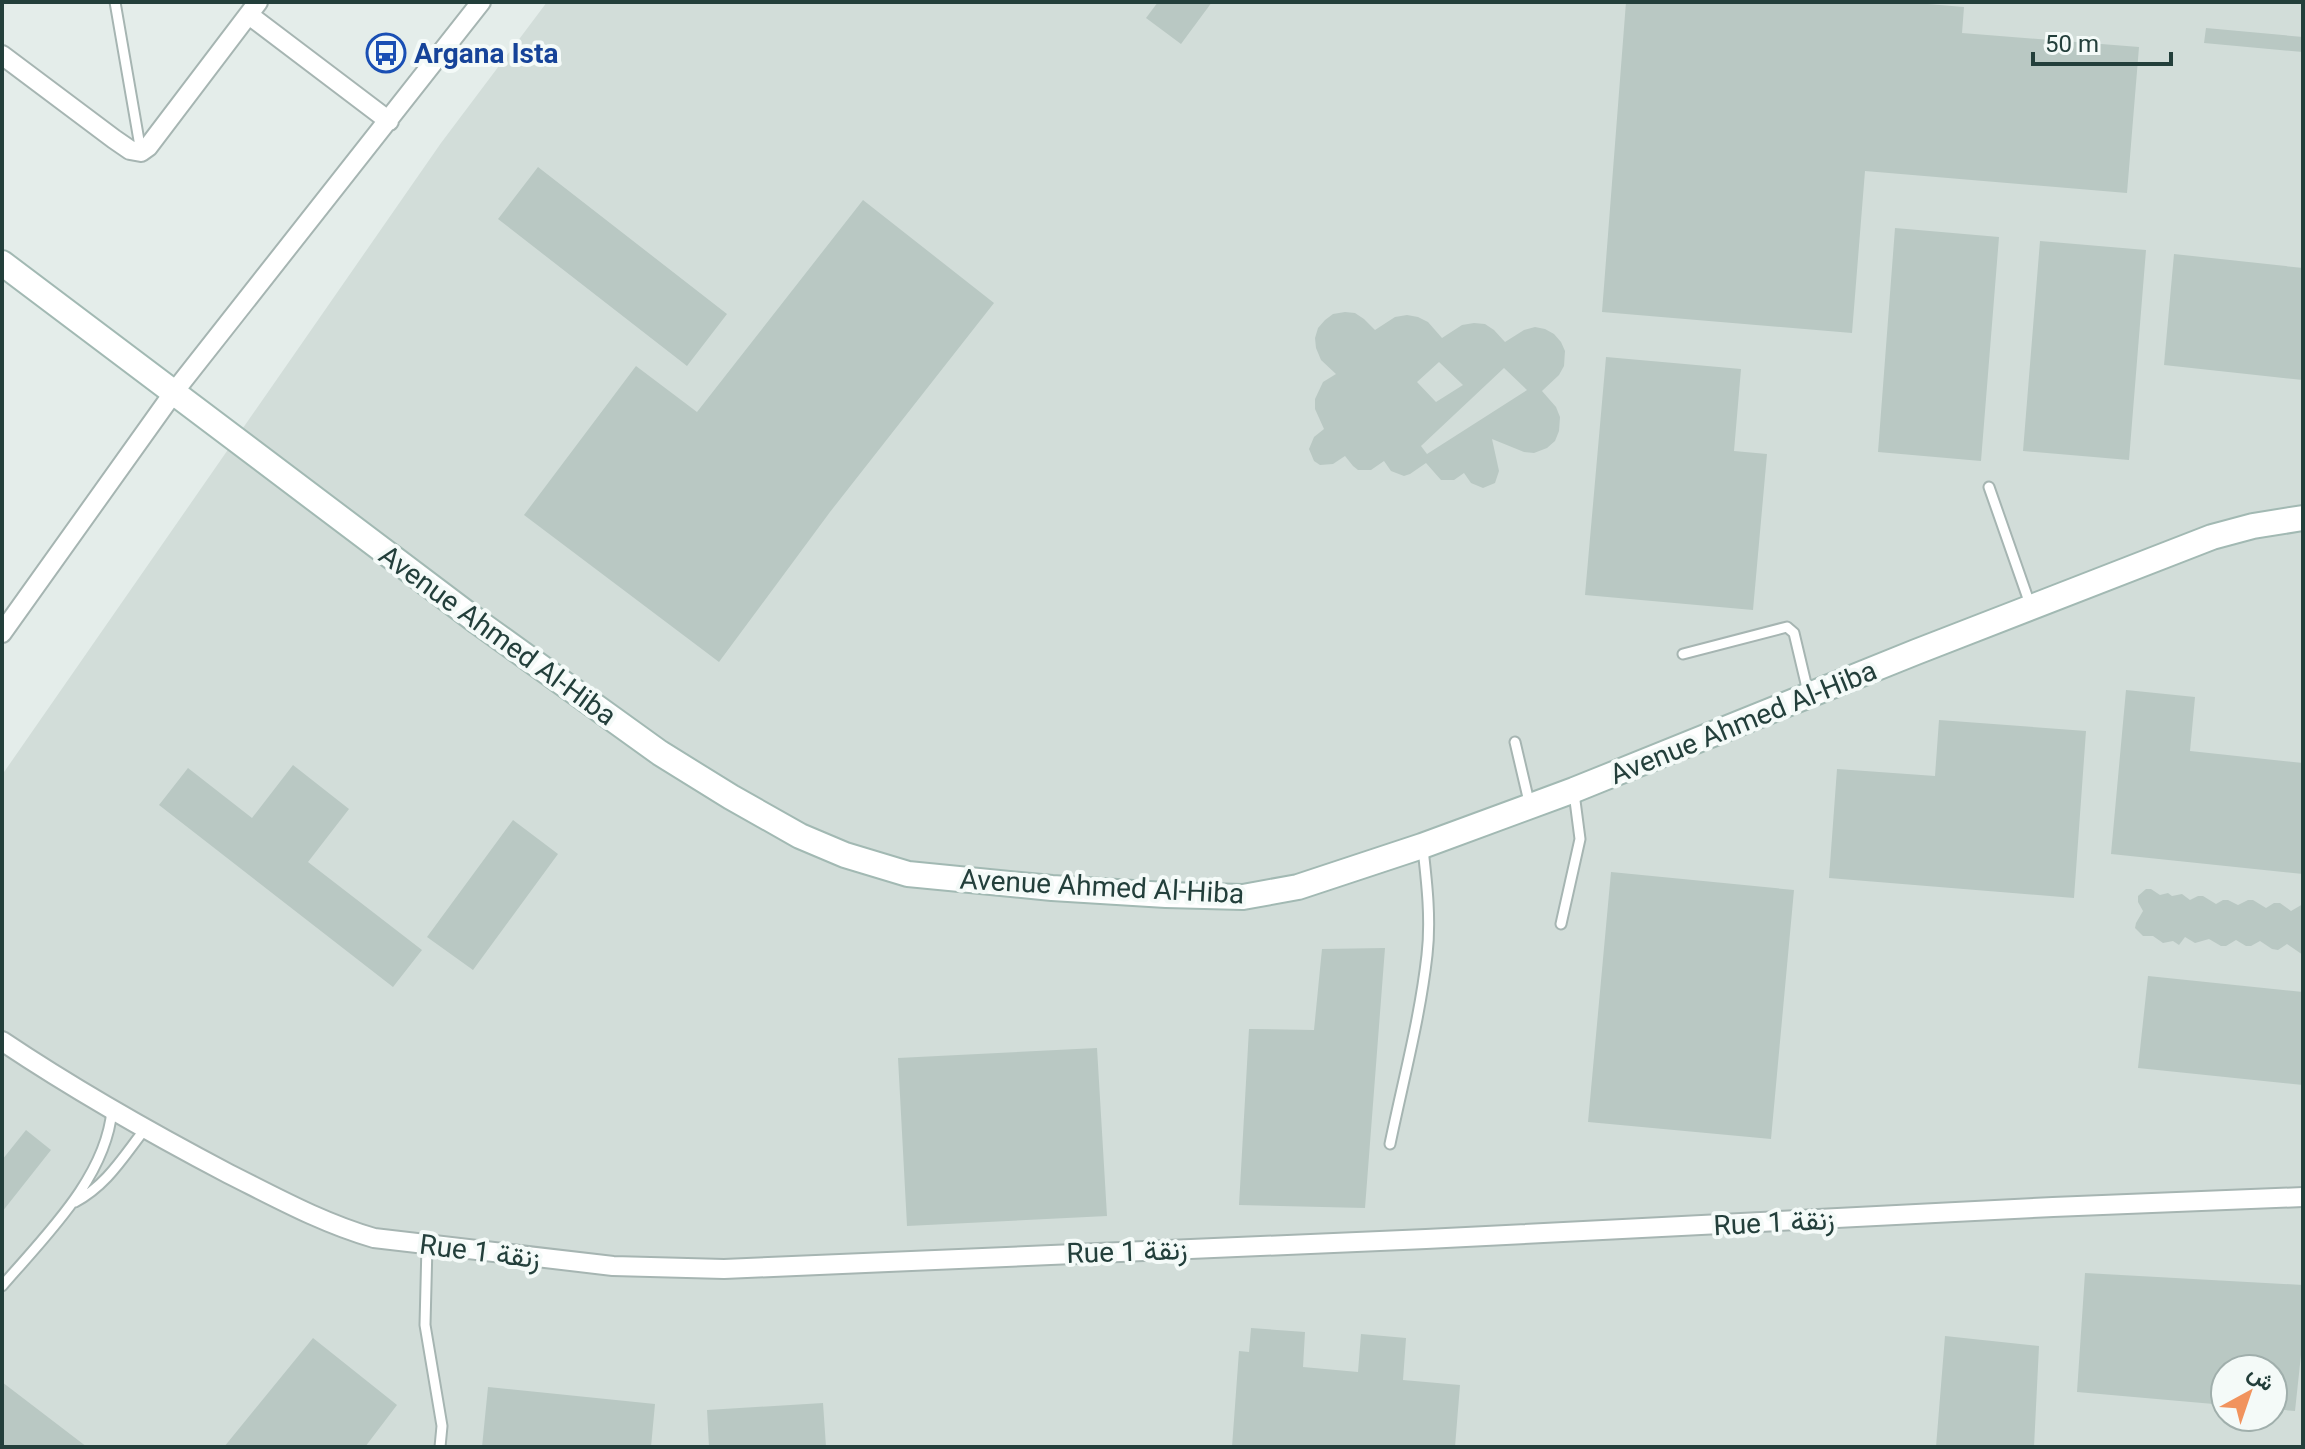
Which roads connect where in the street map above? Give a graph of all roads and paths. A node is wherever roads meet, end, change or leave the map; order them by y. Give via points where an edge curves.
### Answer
1 (115, 2) edge
2 (481, 2) edge
3 (254, 8) edge
4 (2, 55) edge
5 (389, 121) junction
6 (141, 152) junction
7 (2, 263) edge
8 (174, 392) junction
9 (1989, 487) dead end
10 (2303, 518) edge
11 (2031, 607) junction
12 (2, 633) edge
13 (1683, 654) dead end
14 (1809, 695) junction
15 (1515, 742) dead end
16 (1574, 790) junction
17 (1530, 806) junction
18 (1422, 846) junction
19 (1561, 924) dead end
20 (2, 1041) edge
21 (112, 1110) junction
22 (145, 1129) junction
23 (1390, 1144) dead end
24 (2303, 1197) edge
25 (75, 1202) junction
26 (427, 1245) junction
27 (2, 1286) edge
28 (440, 1447) edge

1 - 6 lane
2 - 5 street
3 - 5 street
3 - 6 street
4 - 6 street via 114,139
5 - 8 street
7 - 8 street, Avenue Ahmed Al-Hiba
8 - 12 street
8 - 18 street, Avenue Ahmed Al-Hiba via 660,753 800,836 845,855 908,874 971,881 1243,897 1298,887
9 - 11 lane
10 - 11 street, Avenue Ahmed Al-Hiba via 2212,537
11 - 14 street, Avenue Ahmed Al-Hiba
13 - 14 lane via 1787,627 1794,633
14 - 16 street, Avenue Ahmed Al-Hiba
15 - 17 lane
16 - 17 street, Avenue Ahmed Al-Hiba
16 - 19 lane via 1580,839
17 - 18 street, Avenue Ahmed Al-Hiba
18 - 23 lane via 1429,893 1428,952
20 - 21 street, Rue 1 زنقة
21 - 22 street, Rue 1 زنقة
21 - 25 lane via 105,1145
22 - 25 lane via 102,1185
22 - 26 street, Rue 1 زنقة via 326,1222 374,1238
24 - 26 street, Rue 1 زنقة via 724,1269 613,1266
25 - 27 lane
26 - 28 lane via 425,1325 442,1426

